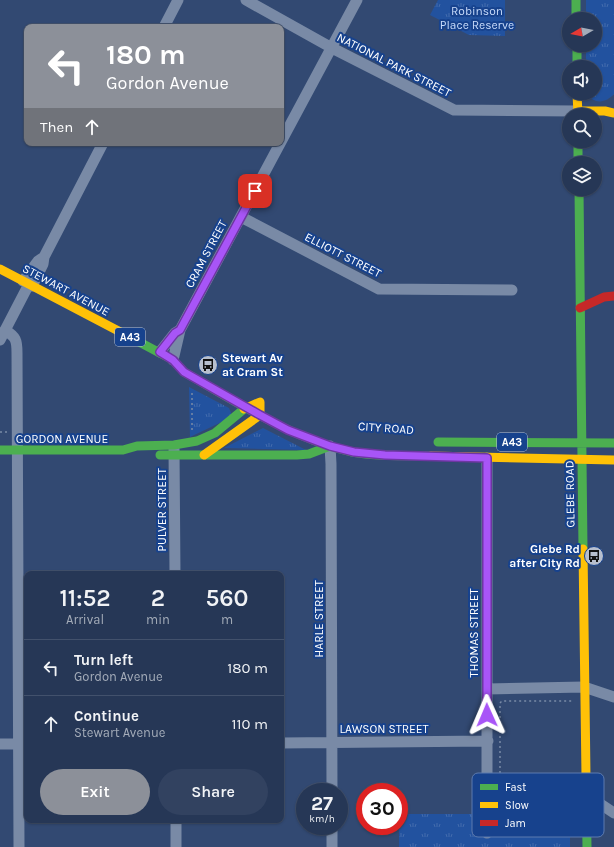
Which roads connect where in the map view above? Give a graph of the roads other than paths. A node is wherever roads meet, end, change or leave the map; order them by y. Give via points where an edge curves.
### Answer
1 (178, 0) edge
2 (246, 0) edge
3 (357, 0) edge
4 (576, 0) edge
5 (576, 12) edge
6 (166, 24) edge
7 (332, 48) junction
8 (562, 111) edge
9 (602, 111) edge
10 (614, 113) edge
11 (284, 137) edge
12 (101, 146) edge
13 (279, 146) edge
14 (579, 196) edge
15 (241, 217) junction
16 (0, 269) edge
17 (28, 284) junction
18 (512, 290) dead end
19 (614, 296) edge
20 (580, 308) junction
21 (180, 330) junction
22 (3, 335) edge
23 (160, 352) junction
24 (173, 360) junction
25 (189, 363) dead end
26 (247, 395) dead end
27 (264, 403) junction
28 (247, 407) junction
29 (260, 415) junction
30 (428, 442) dead end
31 (581, 442) junction
32 (614, 443) edge
33 (330, 446) junction
34 (0, 450) edge
35 (123, 450) junction
36 (174, 450) junction
37 (17, 451) junction
38 (204, 455) junction
39 (487, 458) junction
40 (581, 460) junction
41 (614, 460) edge
42 (175, 571) edge
43 (584, 687) junction
44 (487, 689) junction
45 (614, 697) edge
46 (488, 741) junction
47 (332, 742) junction
48 (284, 743) edge
49 (0, 744) edge
50 (23, 744) edge
51 (488, 773) edge
52 (586, 773) edge
53 (332, 783) edge
54 (604, 806) edge
55 (614, 813) edge
56 (176, 823) edge
57 (332, 835) edge
58 (19, 847) edge
59 (176, 847) edge
60 (332, 847) edge

1 - 6 street
2 - 7 street, NATIONAL PARK STREET
3 - 7 street, CRAM STREET
4 - 5 main road
7 - 8 street, NATIONAL PARK STREET via 454,110
7 - 11 street, CRAM STREET
9 - 10 main road, NATIONAL PARK STREET
12 - 17 street via 44,257 43,264
13 - 15 street, CRAM STREET
14 - 20 main road, GLEBE ROAD
15 - 18 street, ELLIOTT STREET via 379,289
15 - 21 street, CRAM STREET
16 - 17 main road, STEWART AVENUE / A43
17 - 22 street
17 - 23 main road, STEWART AVENUE / A43
19 - 20 main road via 604,297
20 - 31 main road, GLEBE ROAD
21 - 23 street, CRAM STREET
21 - 24 street, CRAM STREET
22 - 37 street via 13,335 17,347
23 - 24 main road, STEWART AVENUE / A43
24 - 25 main road, A43
24 - 28 main road, STEWART AVENUE / A43 via 184,372
26 - 27 main road
27 - 28 main road, GORDON AVENUE
27 - 29 main road
28 - 29 main road, STEWART AVENUE / A43
28 - 36 main road, GORDON AVENUE via 215,433
29 - 33 main road, STEWART AVENUE / A43 via 288,430
29 - 38 main road
30 - 31 main road, CITY ROAD / A43
31 - 32 main road, CITY ROAD / A43
31 - 40 main road, GLEBE ROAD
33 - 38 main road, GORDON AVENUE via 309,454 297,455
33 - 39 main road, A43 via 354,452 385,455
33 - 47 street, HARLE STREET
34 - 37 main road, GORDON AVENUE
35 - 36 main road, GORDON AVENUE via 137,446
35 - 36 main road, GORDON AVENUE via 136,455 148,455
35 - 37 main road, GORDON AVENUE
36 - 38 main road, GORDON AVENUE
36 - 42 street, PULVER STREET
37 - 50 street
39 - 40 main road, A43
39 - 44 street, THOMAS STREET
40 - 41 main road, A43
40 - 43 main road, GLEBE ROAD
43 - 44 street
43 - 45 street
43 - 52 main road, GLEBE ROAD
44 - 46 street, THOMAS STREET
46 - 47 street, LAWSON STREET
46 - 51 street, THOMAS STREET
47 - 48 street, LAWSON STREET
47 - 53 street, HARLE STREET
49 - 50 street
50 - 58 street
54 - 55 street
56 - 59 street
57 - 60 street

